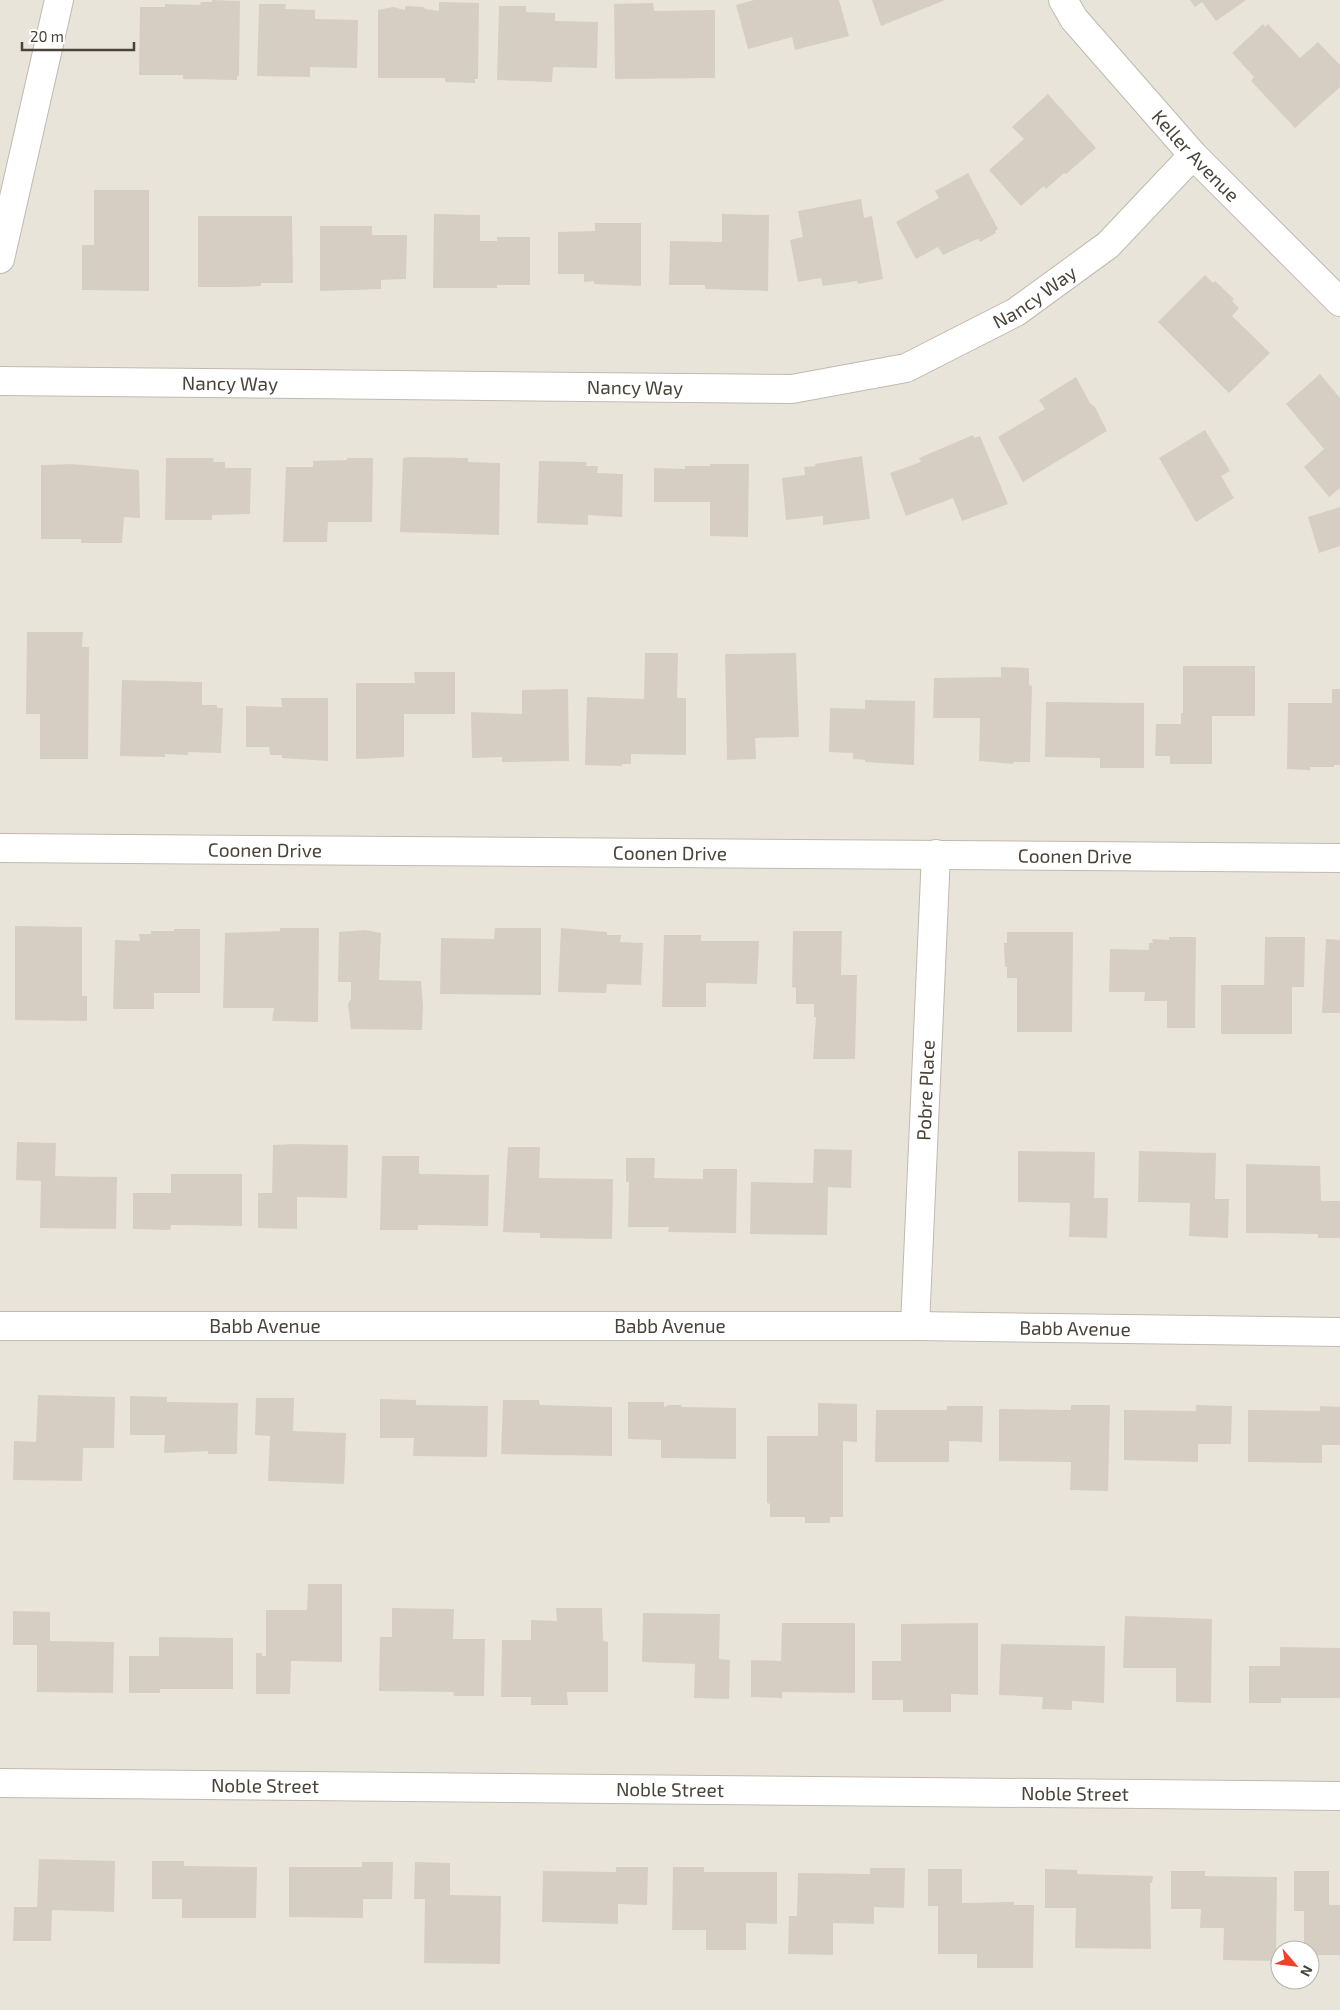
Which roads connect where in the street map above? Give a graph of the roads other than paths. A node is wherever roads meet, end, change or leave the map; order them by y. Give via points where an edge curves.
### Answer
1 (59, 0) edge
2 (1063, 0) edge
3 (1193, 155) junction
4 (0, 259) edge
5 (1340, 302) edge
6 (0, 382) edge
7 (0, 848) edge
8 (936, 854) junction
9 (1340, 858) edge
10 (0, 1326) edge
11 (915, 1326) junction
12 (1340, 1332) edge
13 (0, 1783) edge
14 (1340, 1796) edge

1 - 4 street
2 - 3 street, Keller Avenue via 1074,19
3 - 5 street, Keller Avenue
3 - 6 street, Nancy Way via 1108,245 1016,312 906,368 887,372 792,389
7 - 8 street, Coonen Drive
8 - 9 street, Coonen Drive
8 - 11 street, Pobre Place
10 - 11 street, Babb Avenue
11 - 12 street, Babb Avenue
13 - 14 street, Noble Street

